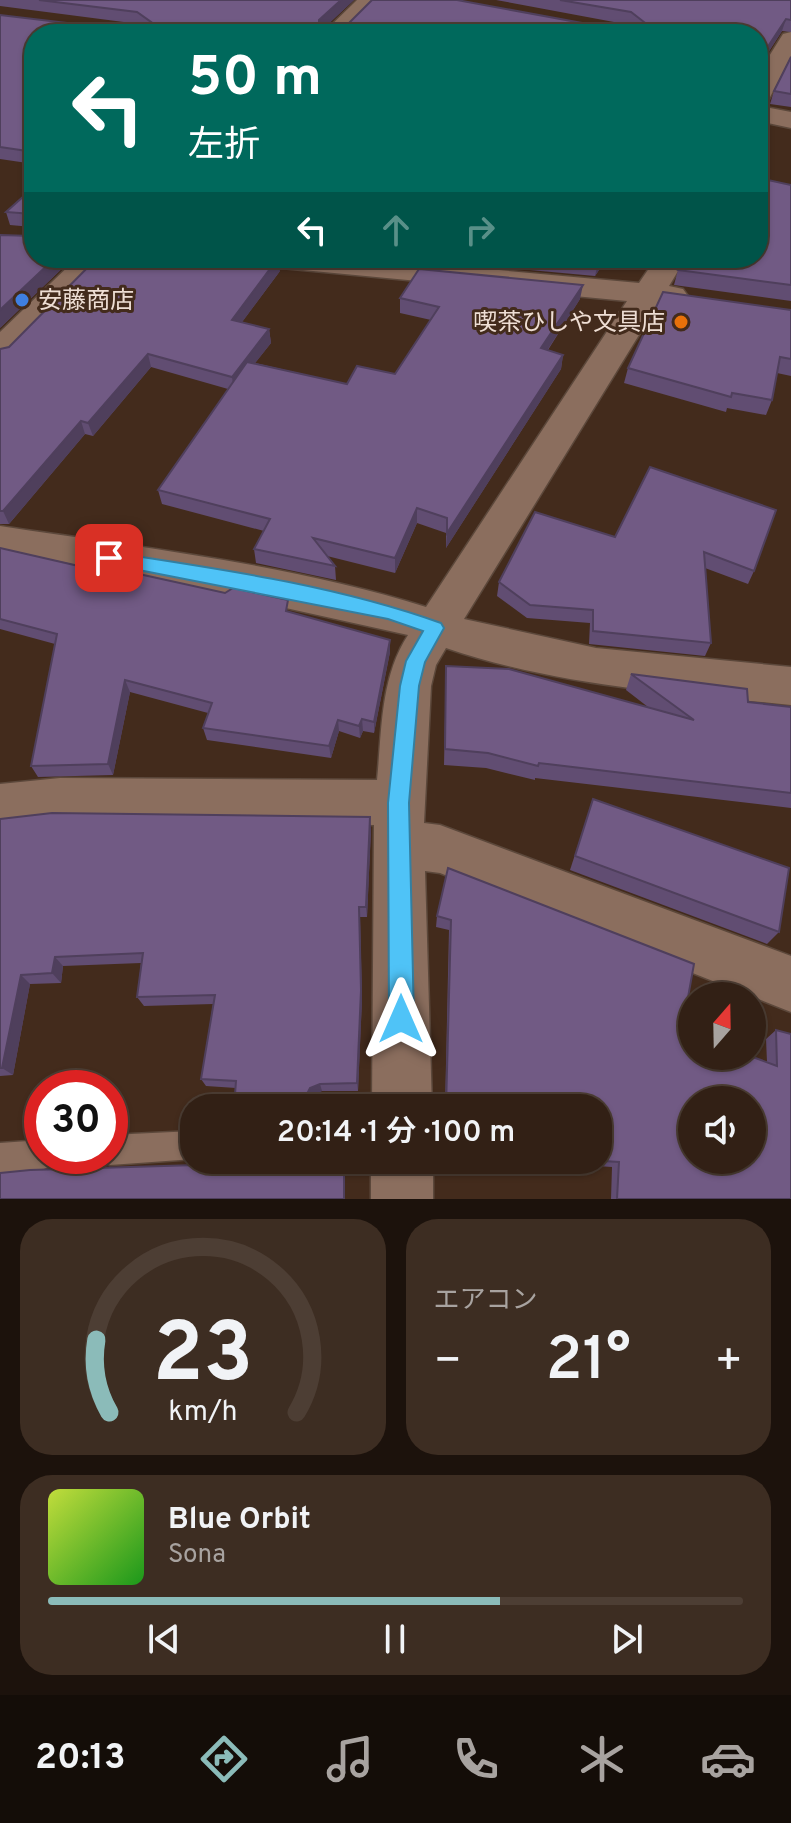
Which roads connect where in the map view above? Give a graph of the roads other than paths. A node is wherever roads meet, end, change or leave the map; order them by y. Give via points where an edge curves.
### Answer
1 (369, 0) edge
2 (344, 24) edge
3 (791, 39) edge
4 (768, 59) edge
5 (768, 115) edge
6 (791, 120) edge
7 (84, 268) edge
8 (656, 268) edge
9 (703, 301) edge
10 (0, 351) edge
11 (0, 541) edge
12 (434, 628) junction
13 (791, 686) edge
14 (0, 807) edge
15 (400, 824) junction
16 (791, 984) edge
17 (402, 1094) edge
18 (180, 1146) edge
19 (128, 1149) edge
20 (24, 1156) edge
21 (0, 1158) edge
22 (402, 1174) edge
23 (402, 1199) edge

1 - 2 street
3 - 4 street
5 - 6 street
7 - 10 street
8 - 9 street
8 - 12 street
11 - 12 street via 191,571 389,612
12 - 13 street via 596,666
12 - 15 street via 415,661 409,686
14 - 15 street via 60,800
15 - 16 street via 440,849
15 - 17 street
18 - 19 lane
20 - 21 lane
22 - 23 street

